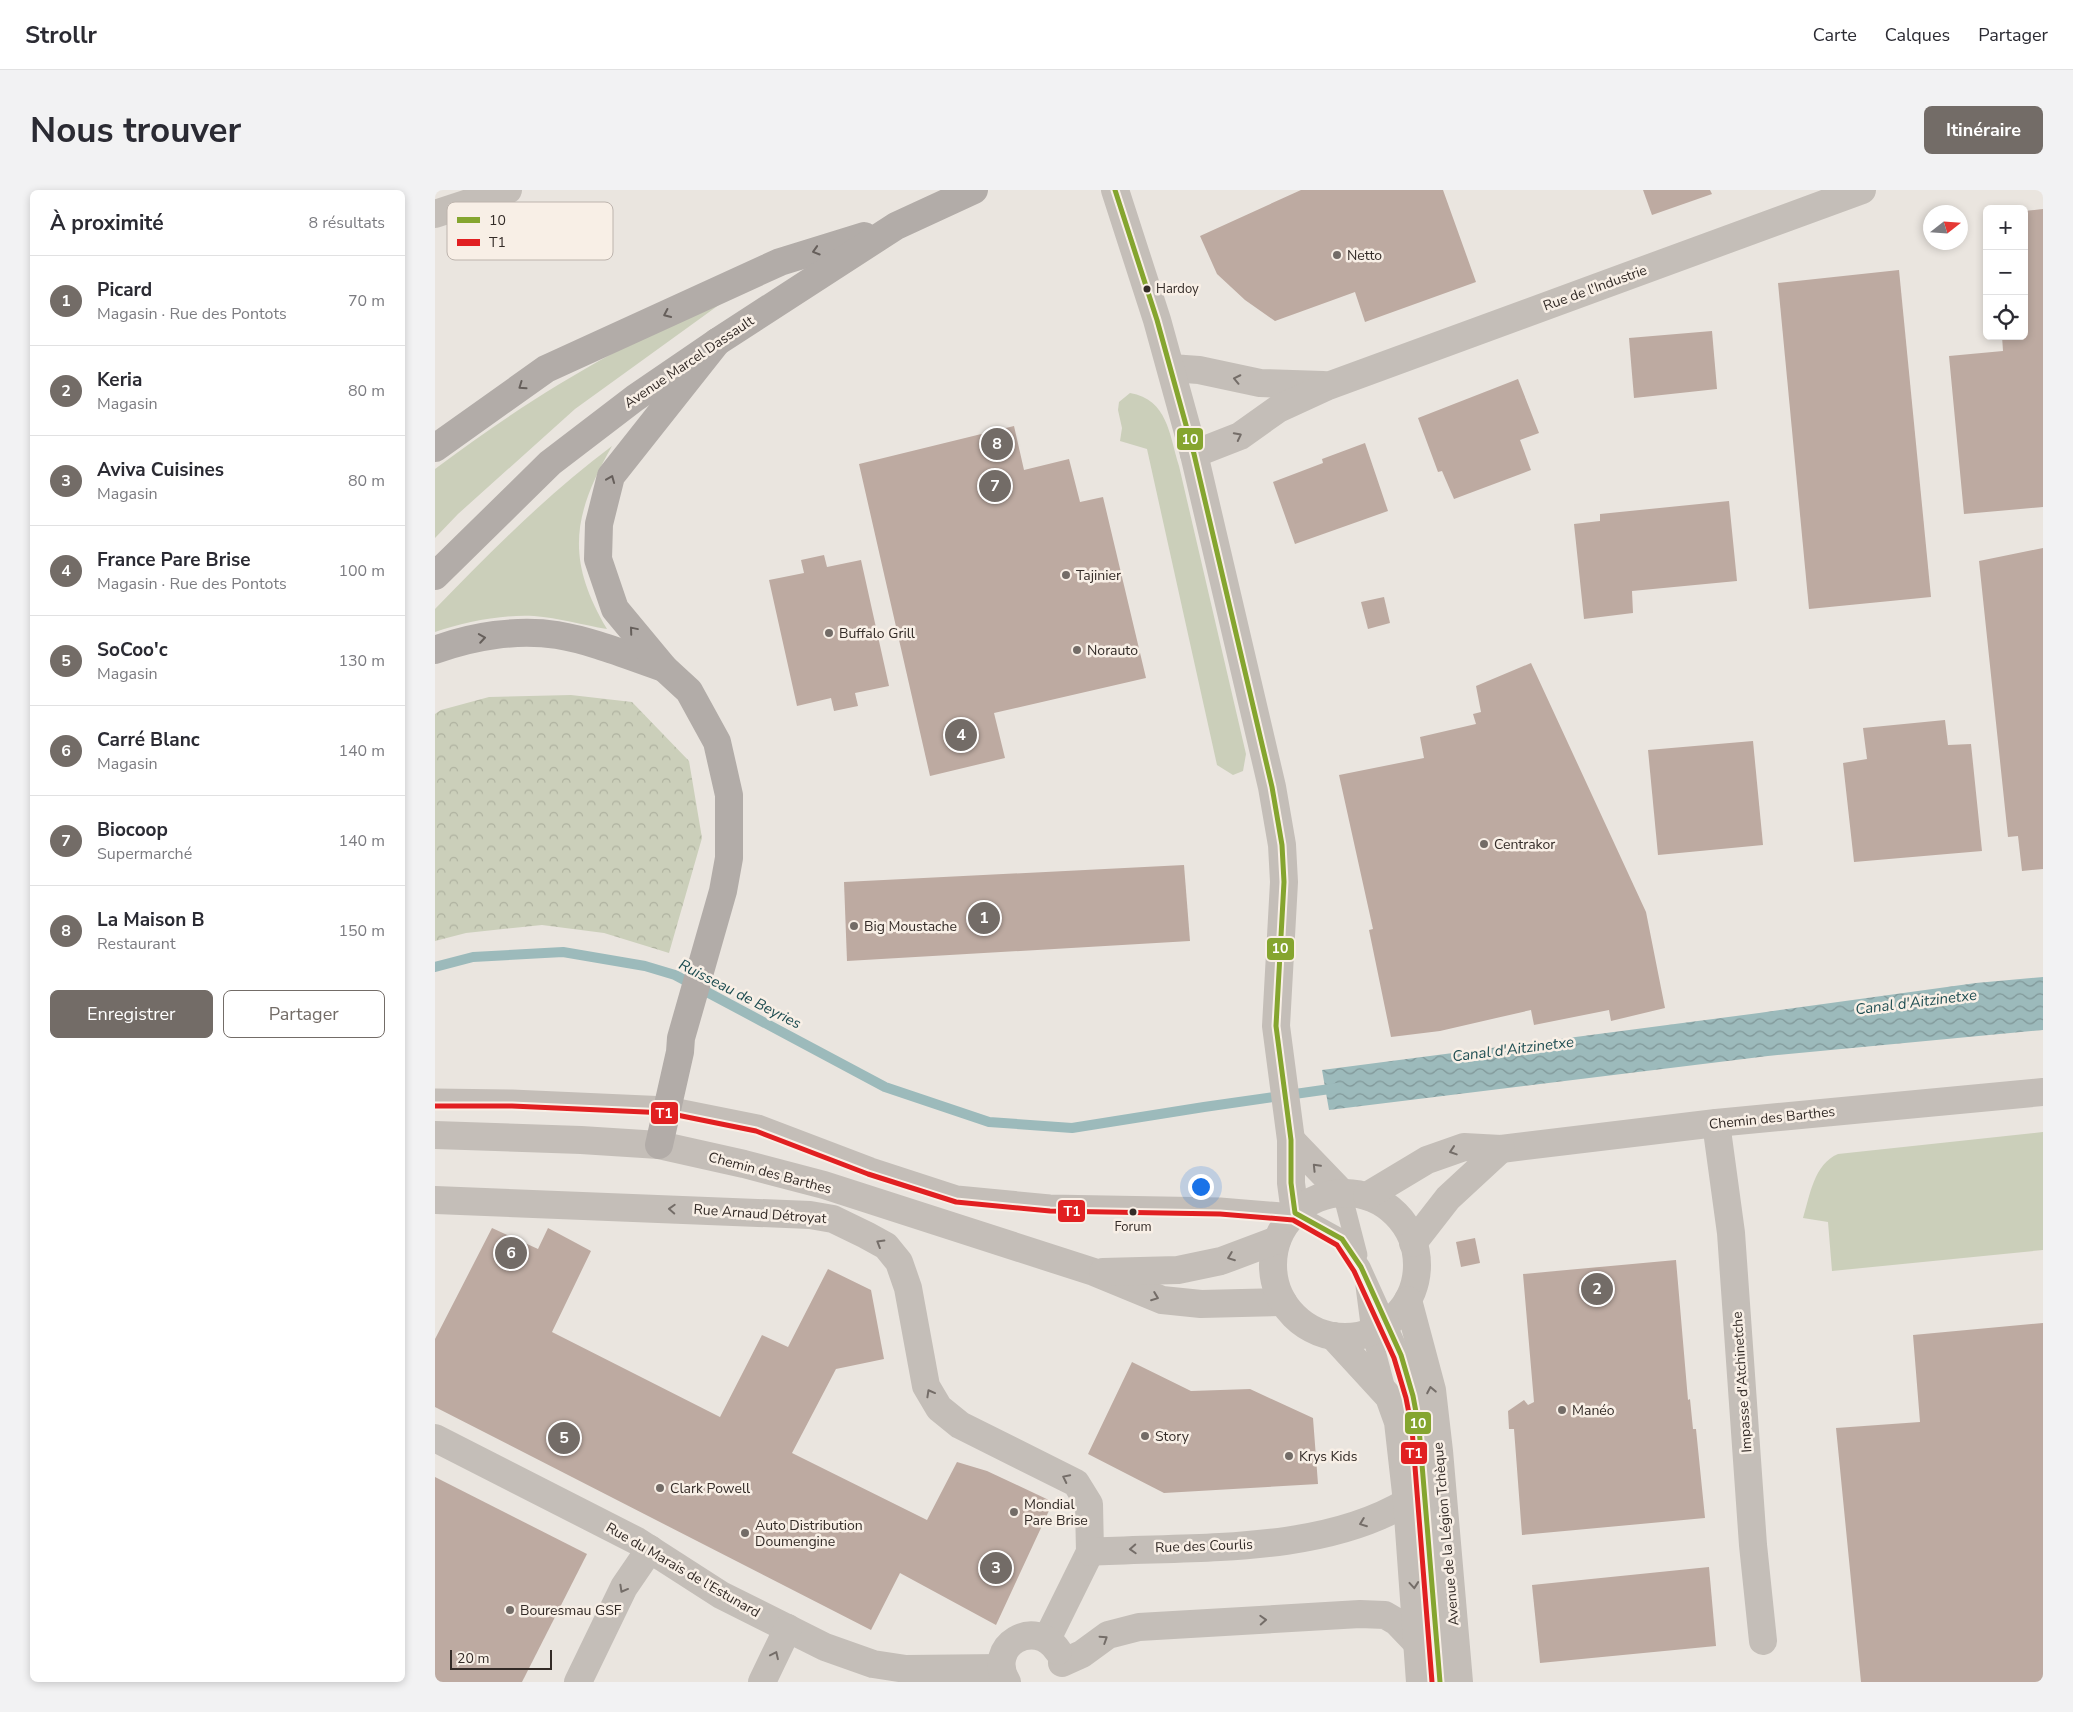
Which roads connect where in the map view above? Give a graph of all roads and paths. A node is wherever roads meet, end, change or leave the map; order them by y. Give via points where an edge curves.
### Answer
1 (508, 190) edge
2 (974, 190) edge
3 (1115, 190) edge
4 (1862, 190) edge
5 (472, 202) edge
6 (447, 210) edge
7 (435, 214) edge
8 (896, 226) junction
9 (717, 342) junction
10 (1171, 368) junction
11 (1328, 386) junction
12 (435, 448) edge
13 (1194, 454) junction
14 (435, 576) edge
15 (435, 650) edge
16 (664, 668) junction
17 (2043, 1092) edge
18 (435, 1098) edge
19 (668, 1106) junction
20 (1716, 1123) junction
21 (435, 1135) edge
22 (1291, 1140) junction
23 (659, 1146) junction
24 (1501, 1149) junction
25 (1354, 1194) junction
26 (435, 1200) edge
27 (1295, 1213) junction
28 (1277, 1240) junction
29 (1413, 1243) junction
30 (1361, 1267) junction
31 (1094, 1272) junction
32 (1408, 1300) junction
33 (1283, 1302) junction
34 (1379, 1328) junction
35 (1333, 1336) junction
36 (1389, 1397) junction
37 (435, 1438) edge
38 (1402, 1456) junction
39 (1407, 1502) junction
40 (650, 1548) junction
41 (1090, 1552) junction
42 (1431, 1567) junction
43 (788, 1628) junction
44 (1047, 1639) junction
45 (1763, 1641) dead end
46 (1418, 1644) junction
47 (1059, 1673) edge
48 (1004, 1675) edge
49 (578, 1682) edge
50 (762, 1682) edge
51 (1420, 1682) edge
52 (1440, 1682) edge
53 (1459, 1682) edge

1 - 5 street
2 - 8 main road, Avenue Marcel Dassault
3 - 10 street
4 - 11 street, Rue de l'Industrie
6 - 7 street
8 - 9 main road, Avenue Marcel Dassault
8 -> 12 main road via 780,262 546,369
9 - 14 main road, Avenue Marcel Dassault via 635,398 550,464
16 -> 9 main road via 615,609 598,559 599,524 611,476
11 -> 10 street, Rue de l'Industrie via 1260,383 1199,370
10 - 13 street
13 -> 11 street, Rue de l'Industrie via 1240,436 1279,410
13 - 22 street via 1272,787 1281,845 1284,882 1276,1026
15 -> 16 main road via 456,642 512,633 556,635 592,643
16 - 19 main road via 689,691 717,742 729,795 729,858 723,891 681,1038
17 - 20 street, Chemin des Barthes
18 - 19 lane
19 - 23 main road
19 - 27 lane via 758,1124 871,1168 957,1194 1050,1204 1220,1207
20 - 24 street, Chemin des Barthes
20 - 45 street, Impasse d'Atchinetche via 1731,1233
21 - 23 street, Chemin des Barthes
25 -> 22 street
22 - 27 street
23 - 31 street, Chemin des Barthes via 824,1185
24 -> 25 street, Chemin des Barthes via 1464,1147 1427,1160
24 - 29 street via 1448,1198
25 - 27 street, Chemin des Barthes via 1325,1195 1308,1202
25 - 29 street via 1387,1207 1403,1222
25 - 30 lane
41 -> 26 street, Rue Arnaud Détroyat via 1089,1504 1076,1483 961,1425 939,1408 926,1386 908,1288 899,1262 886,1246 866,1235 833,1219 810,1215
27 - 28 street
27 - 30 lane via 1342,1239
28 -> 31 street, Chemin des Barthes via 1221,1261 1177,1270
28 - 33 street via 1273,1272
29 - 32 street via 1417,1262
30 - 34 lane
31 -> 33 street, Chemin des Barthes via 1162,1300 1201,1304
32 - 34 street
53 -> 32 street, Avenue de la Légion Tchèque via 1432,1390
33 - 35 street via 1304,1324
34 - 35 street via 1352,1337
34 - 36 lane
34 - 42 lane, Avenue de la Légion Tchèque via 1401,1355 1415,1404
35 - 36 street, Avenue de la Légion Tchèque
36 - 38 street, Avenue de la Légion Tchèque via 1398,1422
37 - 40 street, Rue du Marais de l'Estunard
38 - 39 street, Avenue de la Légion Tchèque
38 - 42 lane, Avenue de la Légion Tchèque
39 -> 41 street, Rue des Courlis via 1352,1527 1278,1543
39 -> 46 street, Avenue de la Légion Tchèque
40 - 43 street, Rue du Marais de l'Estunard via 721,1595
40 -> 49 street via 624,1587
41 - 44 street
42 - 52 lane, Avenue de la Légion Tchèque
43 - 48 street, Rue du Marais de l'Estunard via 825,1647 873,1664
50 -> 43 street
44 - 47 street via 1060,1654
44 - 48 street via 1028,1635 1011,1642 1005,1650
47 -> 46 street via 1108,1635 1139,1627 1385,1615 1397,1622
46 - 51 street, Avenue de la Légion Tchèque

